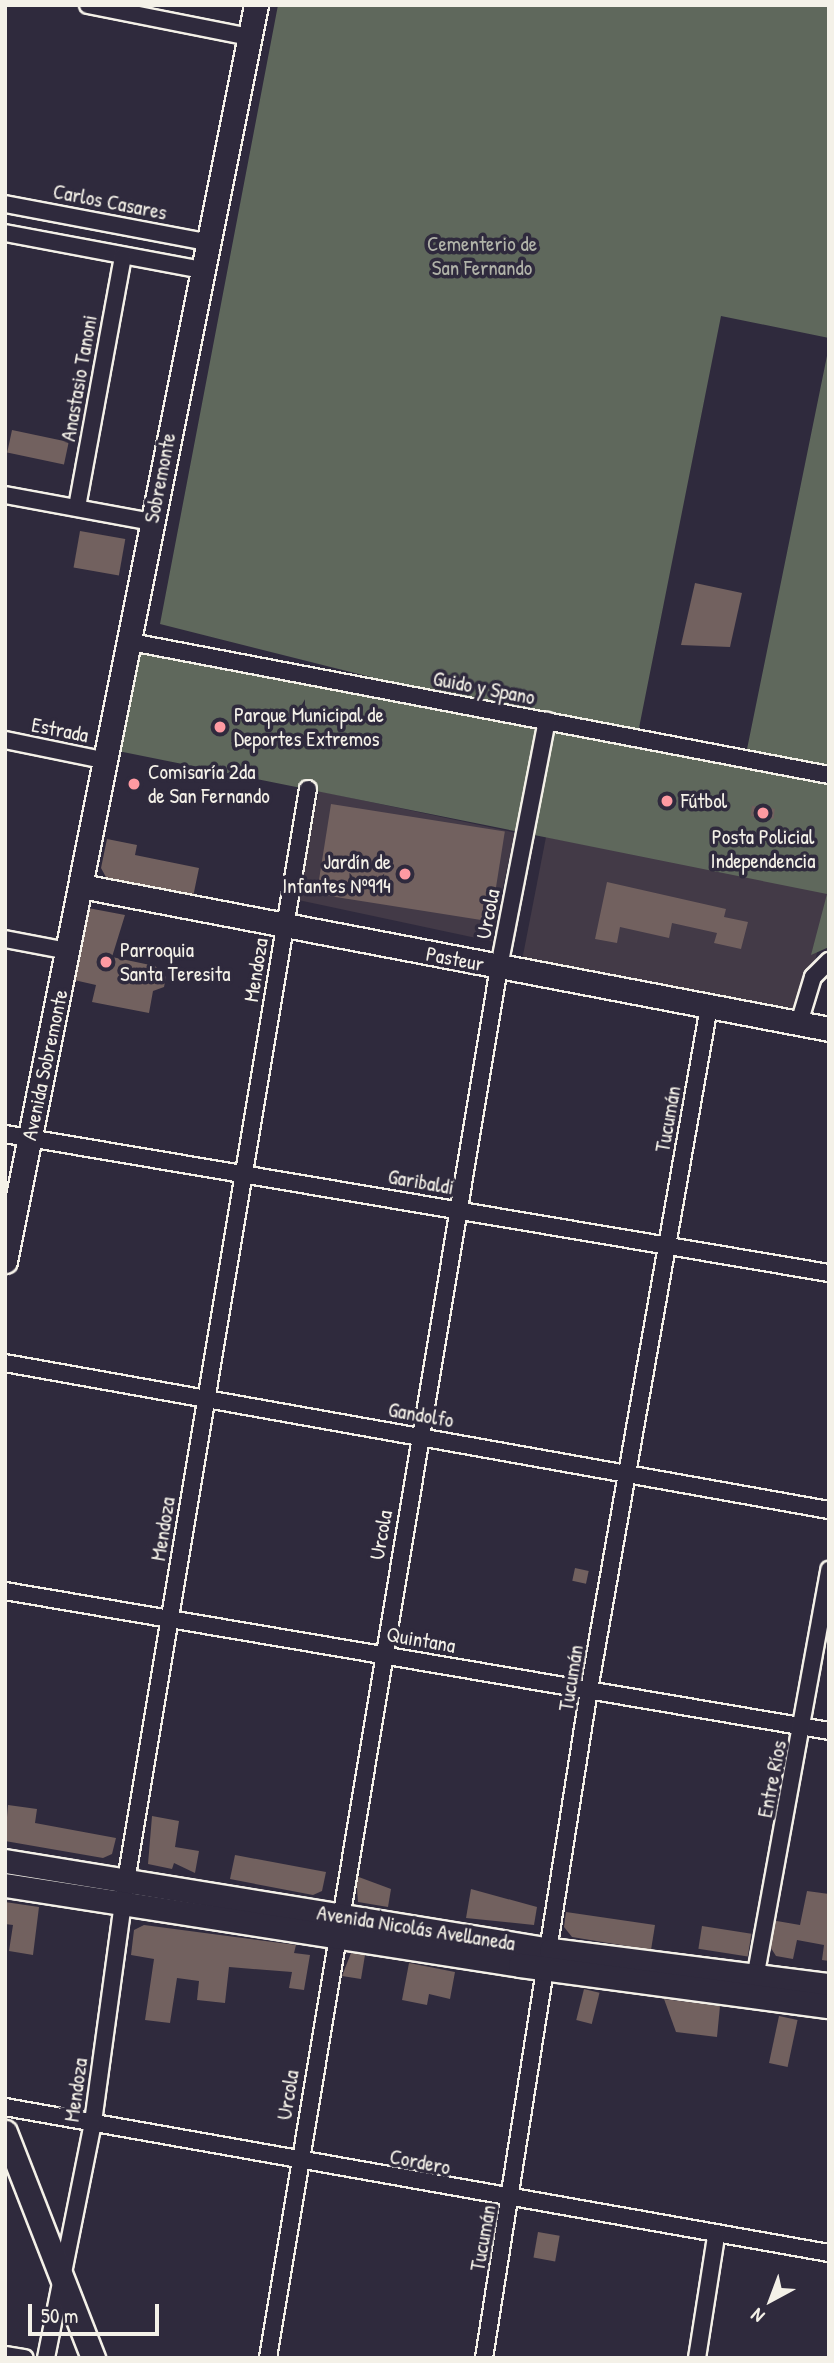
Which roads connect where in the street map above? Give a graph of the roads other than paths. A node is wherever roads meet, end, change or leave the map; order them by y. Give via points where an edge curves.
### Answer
1 (88, 5) edge
2 (256, 5) edge
3 (250, 37) junction
4 (5, 204) edge
5 (5, 233) edge
6 (207, 242) junction
7 (123, 256) junction
8 (202, 270) junction
9 (5, 495) edge
10 (77, 507) junction
11 (152, 522) junction
12 (131, 642) junction
13 (547, 721) junction
14 (5, 740) edge
15 (107, 761) junction
16 (829, 775) edge
17 (308, 789) dead end
18 (81, 886) junction
19 (285, 926) junction
20 (5, 939) edge
21 (68, 951) junction
22 (829, 961) edge
23 (499, 967) junction
24 (709, 1007) junction
25 (799, 1023) junction
26 (829, 1028) edge
27 (5, 1134) edge
28 (29, 1138) junction
29 (245, 1174) junction
30 (457, 1210) junction
31 (667, 1245) junction
32 (5, 1261) edge
33 (829, 1273) edge
34 (5, 1363) edge
35 (204, 1398) junction
36 (419, 1437) junction
37 (627, 1474) junction
38 (829, 1510) edge
39 (829, 1570) edge
40 (5, 1591) edge
41 (170, 1618) junction
42 (382, 1654) junction
43 (589, 1690) junction
44 (803, 1726) junction
45 (829, 1731) edge
46 (5, 1861) edge
47 (5, 1885) edge
48 (124, 1892) junction
49 (337, 1926) junction
50 (550, 1959) junction
51 (829, 1985) edge
52 (754, 1986) junction
53 (829, 2006) edge
54 (5, 2107) edge
55 (93, 2122) junction
56 (5, 2132) edge
57 (299, 2161) junction
58 (511, 2200) junction
59 (716, 2236) junction
60 (829, 2253) edge
61 (66, 2277) junction
62 (5, 2355) edge
63 (25, 2358) edge
64 (46, 2358) edge
65 (93, 2358) edge
66 (268, 2358) edge
67 (484, 2358) edge
68 (697, 2358) edge

1 - 3 street
2 - 3 main road, Sobremonte
3 - 6 main road, Sobremonte
4 - 6 street, Carlos Casares
5 - 7 street
6 - 8 main road, Sobremonte
7 - 8 street
7 - 10 street, Anastasio Tanoni
8 - 11 main road, Sobremonte
9 - 10 street
10 - 11 street
11 - 12 main road, Sobremonte
12 - 13 street, Guido y Spano
12 - 15 main road, Sobremonte
13 - 16 street, Guido y Spano
13 - 23 street, Urcola
14 - 15 street, Estrada
15 - 18 main road, Sobremonte
17 - 19 street, Mendoza
18 - 19 main road, Pasteur
18 - 21 main road, Sobremonte
19 - 23 main road, Pasteur
19 - 29 street, Mendoza
20 - 21 street
21 - 28 main road, Avenida Sobremonte
22 - 25 street via 813,977
23 - 24 main road, Pasteur
23 - 30 street, Urcola
24 - 25 main road, Pasteur
24 - 31 street, Tucumán
25 - 26 main road, Pasteur
27 - 28 street, Garibaldi
28 - 29 street, Garibaldi
28 - 32 main road, Avenida Sobremonte
29 - 30 street, Garibaldi
29 - 35 street, Mendoza
30 - 31 street, Garibaldi
30 - 36 street, Urcola
31 - 33 street, Garibaldi
31 - 37 street, Tucumán
34 - 35 street, Gandolfo
35 - 36 street, Gandolfo
35 - 41 street, Mendoza
36 - 37 street, Gandolfo
36 - 42 street, Urcola
37 - 38 street, Gandolfo
37 - 43 street, Tucumán
39 - 44 street, Entre Ríos
40 - 41 street, Quintana
41 - 42 street, Quintana
41 - 48 street, Mendoza
42 - 43 street, Quintana
42 - 49 street, Urcola
43 - 44 street, Quintana
43 - 50 street, Tucumán
44 - 45 street, Quintana
44 - 52 street, Entre Ríos
46 - 48 main road, Avenida Nicolás Avellaneda
47 - 48 main road, Avenida Nicolás Avellaneda
48 - 49 main road, Avenida Nicolás Avellaneda
48 - 55 street, Mendoza
49 - 50 main road, Avenida Nicolás Avellaneda
49 - 57 street, Urcola
50 - 52 main road, Avenida Nicolás Avellaneda
50 - 58 street, Tucumán
51 - 52 main road, Avenida Nicolás Avellaneda
52 - 53 main road, Avenida Nicolás Avellaneda
54 - 55 street, Cordero
55 - 57 street, Cordero
55 - 61 street, Mendoza
56 - 61 main road
57 - 58 street, Cordero
57 - 66 street, Urcola
58 - 59 street, Cordero
58 - 67 street, Tucumán
59 - 60 street, Cordero
59 - 68 street
61 - 64 street, Mendoza
61 - 65 main road
62 - 63 street

